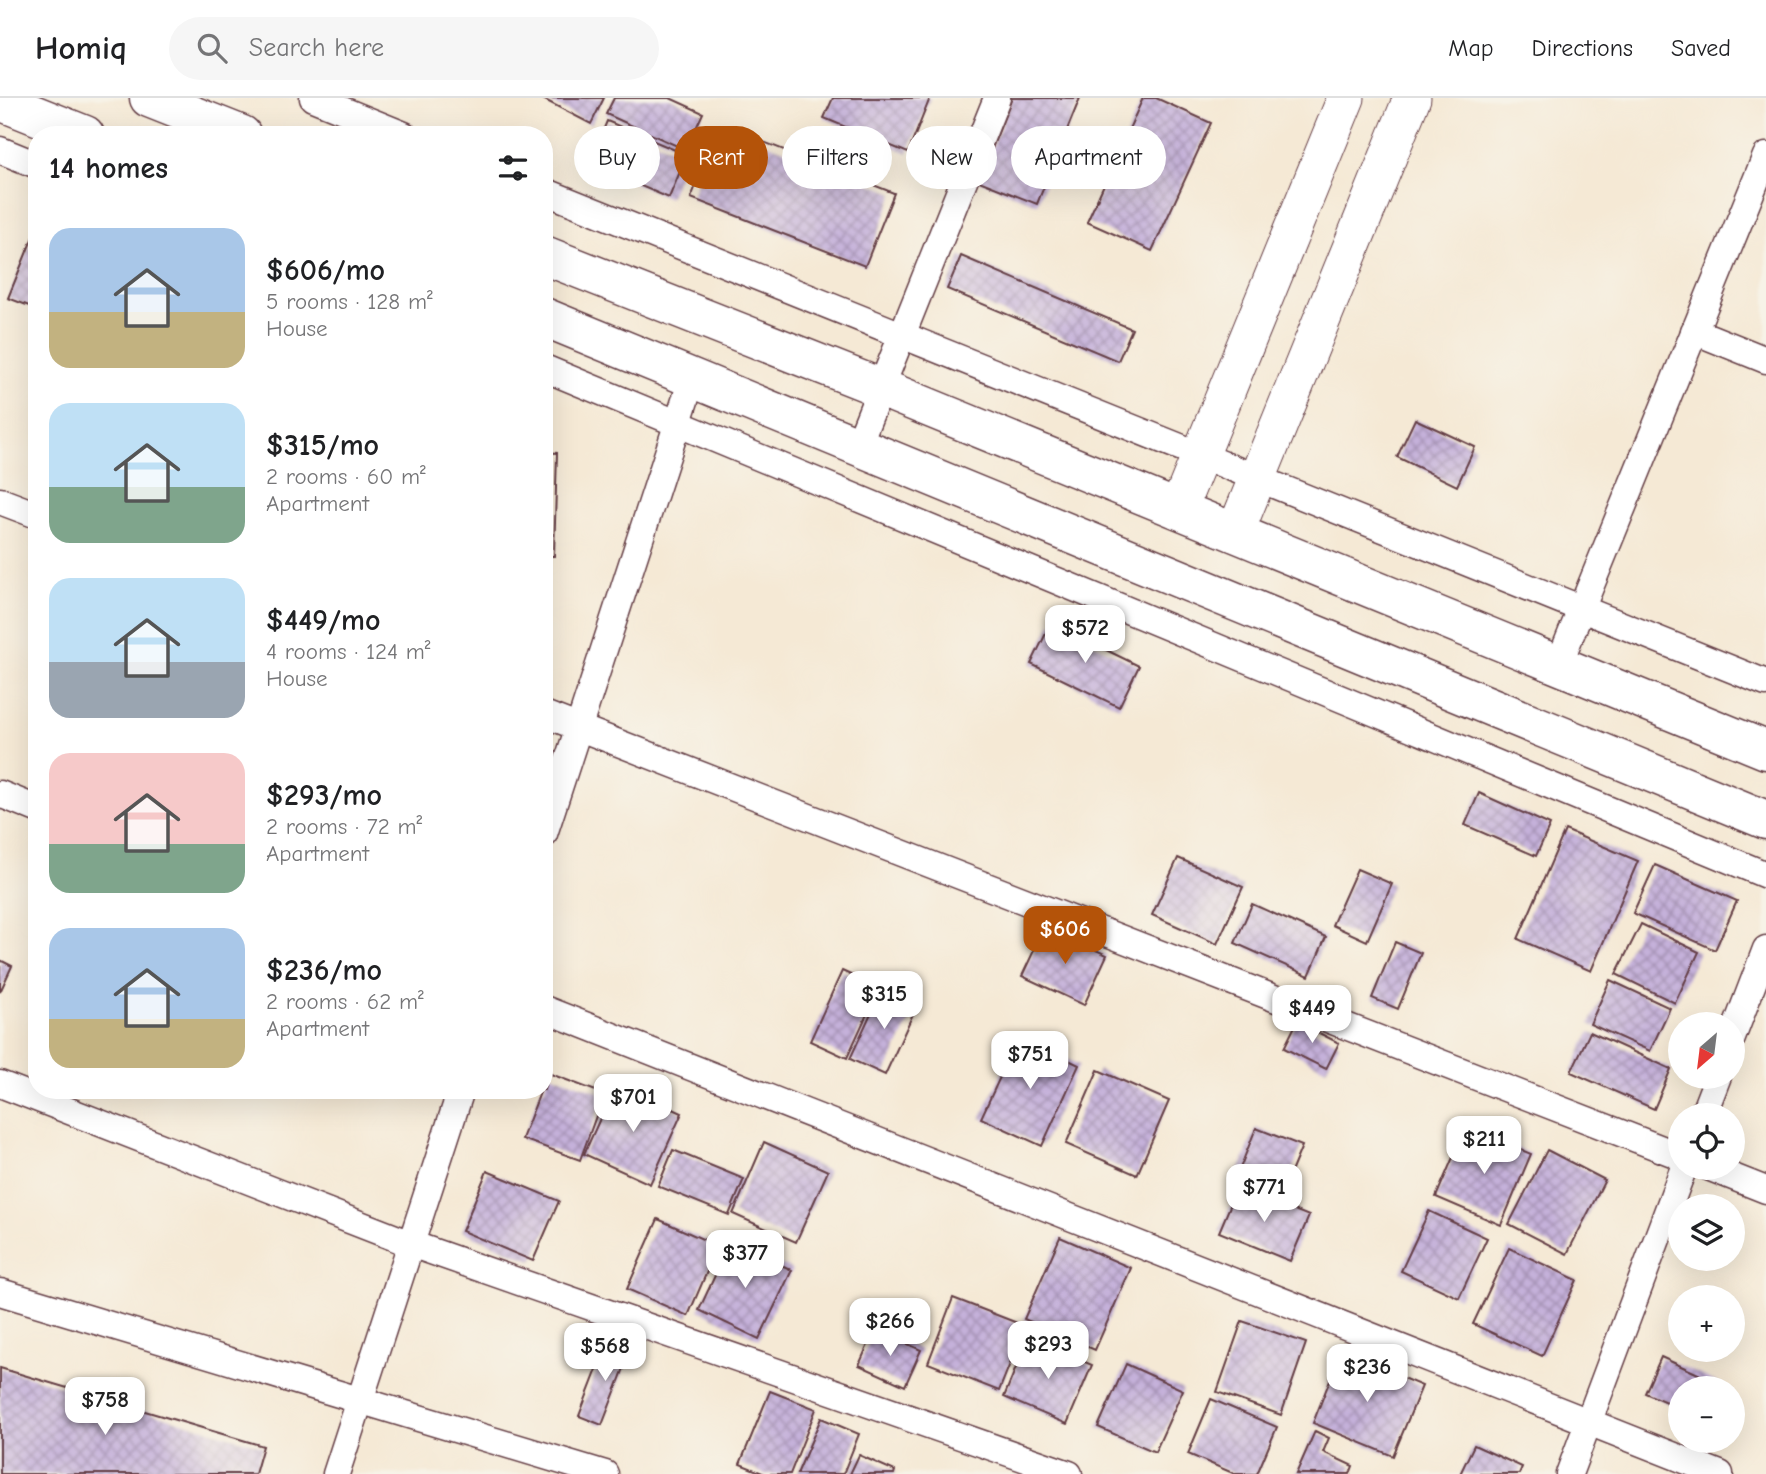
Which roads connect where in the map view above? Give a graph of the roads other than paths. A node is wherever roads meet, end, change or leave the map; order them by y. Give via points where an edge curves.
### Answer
1 (149, 98) edge
2 (313, 98) edge
3 (997, 98) edge
4 (1346, 98) edge
5 (1412, 98) edge
6 (0, 101) edge
7 (62, 126) edge
8 (219, 126) edge
9 (382, 126) edge
10 (0, 150) edge
11 (1766, 156) edge
12 (28, 161) edge
13 (553, 195) edge
14 (553, 259) edge
15 (553, 321) edge
16 (1694, 331) junction
17 (902, 337) junction
18 (1766, 360) edge
19 (553, 372) edge
20 (693, 376) junction
21 (881, 388) junction
22 (678, 421) junction
23 (858, 445) junction
24 (1200, 456) junction
25 (1257, 479) junction
26 (0, 501) edge
27 (1178, 510) junction
28 (28, 512) edge
29 (1235, 533) junction
30 (1581, 609) junction
31 (1558, 666) junction
32 (1766, 684) edge
33 (553, 718) edge
34 (579, 728) junction
35 (1766, 750) edge
36 (0, 794) edge
37 (28, 805) edge
38 (553, 807) edge
39 (1766, 820) edge
40 (1766, 875) edge
41 (1766, 949) edge
42 (1742, 1012) edge
43 (553, 1013) edge
44 (0, 1084) edge
45 (28, 1095) edge
46 (39, 1099) edge
47 (458, 1099) edge
48 (1668, 1151) edge
49 (1679, 1180) edge
50 (1741, 1180) edge
51 (1766, 1190) edge
52 (411, 1244) junction
53 (0, 1292) edge
54 (360, 1401) junction
55 (1588, 1423) junction
56 (336, 1474) edge
57 (605, 1474) edge
58 (1069, 1474) edge
59 (1569, 1474) edge
60 (1720, 1474) edge

1 - 8 main road
2 - 9 street
3 - 17 street
4 - 24 main road
5 - 25 main road
6 - 7 main road
10 - 12 street
11 - 16 street
13 - 17 street
14 - 21 main road
15 - 20 main road
16 - 18 street
16 - 30 street
17 - 21 street
17 - 24 street
19 - 22 street
20 - 22 street
20 - 23 main road
21 - 23 street
21 - 27 main road
22 - 34 street
22 - 40 street
23 - 39 main road
24 - 25 street
24 - 27 main road
25 - 29 main road
25 - 30 street
26 - 28 street
27 - 29 main road
29 - 31 main road
30 - 31 street
30 - 32 street
31 - 35 main road
33 - 34 street
34 - 38 street
34 - 48 street
36 - 37 street
41 - 42 street
43 - 55 street
44 - 45 street
46 - 52 street
47 - 52 street
49 - 55 street
50 - 51 street
52 - 54 street
52 - 58 street
53 - 54 street
54 - 56 street
54 - 57 street
55 - 59 street
55 - 60 street

